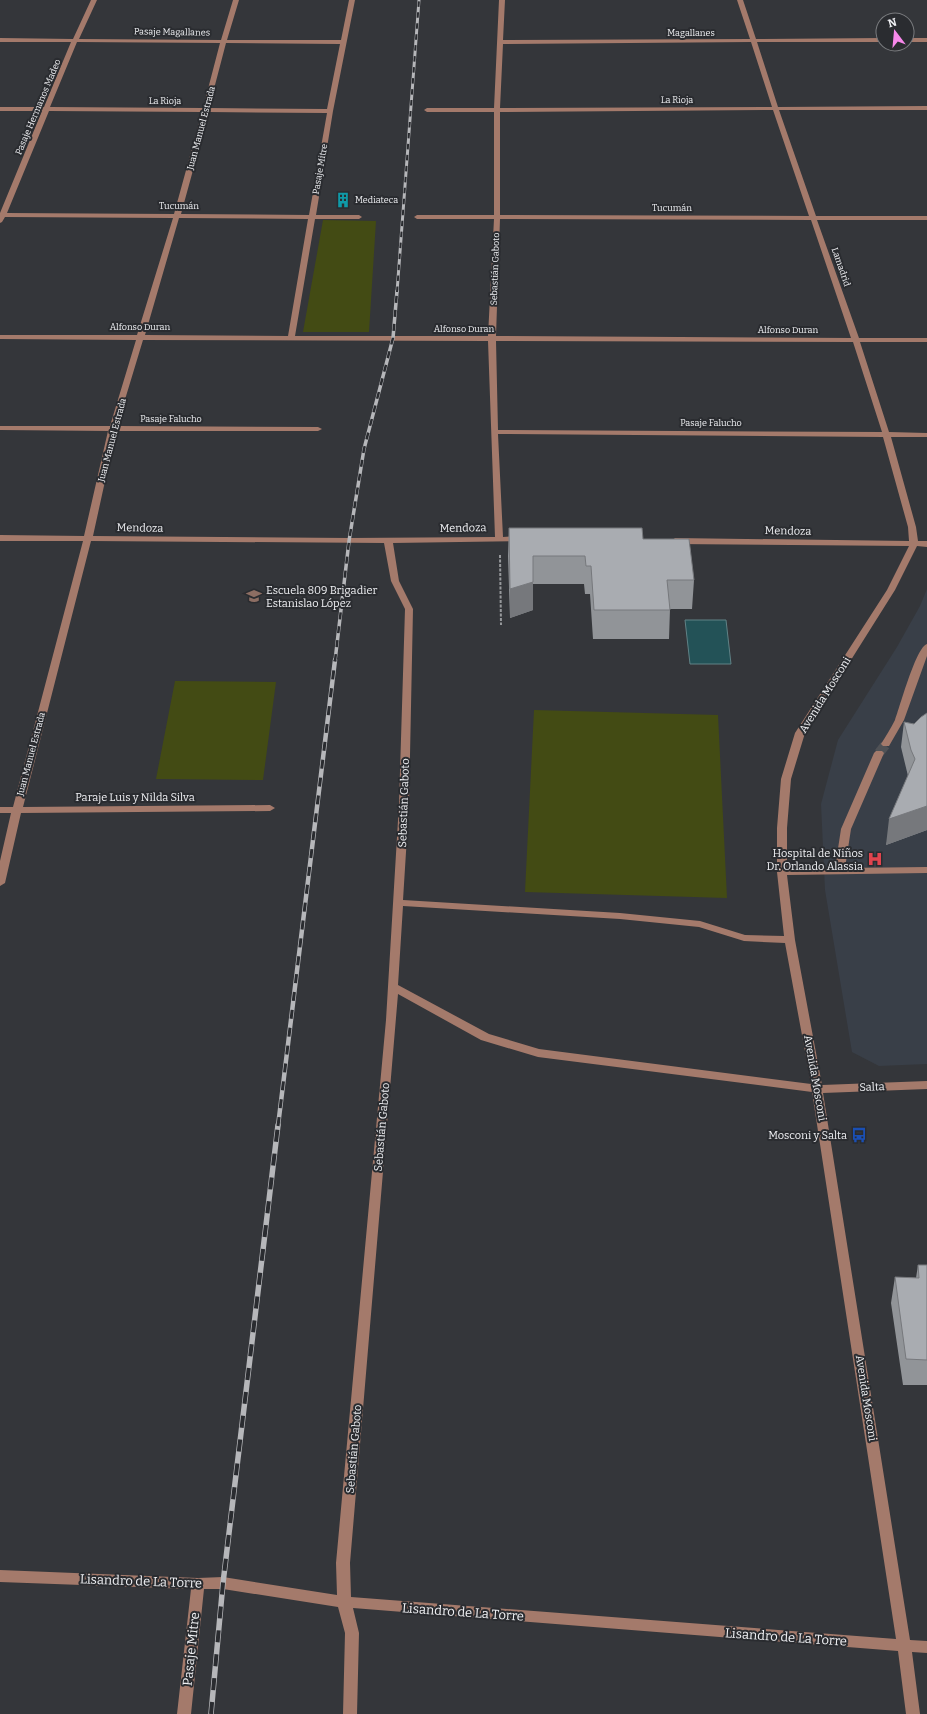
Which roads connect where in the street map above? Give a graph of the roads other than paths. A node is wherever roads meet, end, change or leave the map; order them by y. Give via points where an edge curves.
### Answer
1 (94, 0) edge
2 (236, 0) edge
3 (352, 0) edge
4 (502, 0) edge
5 (740, 0) edge
6 (0, 40) edge
7 (75, 40) junction
8 (875, 40) edge
9 (915, 40) edge
10 (927, 40) edge
11 (753, 41) junction
12 (223, 42) junction
13 (344, 42) junction
14 (500, 42) junction
15 (775, 108) junction
16 (927, 108) edge
17 (0, 109) edge
18 (46, 109) junction
19 (206, 110) junction
20 (427, 110) dead end
21 (497, 110) junction
22 (330, 111) junction
23 (177, 215) junction
24 (312, 216) junction
25 (1, 217) edge
26 (359, 217) dead end
27 (417, 217) dead end
28 (497, 217) junction
29 (813, 218) junction
30 (927, 218) edge
31 (0, 337) edge
32 (141, 337) junction
33 (290, 338) junction
34 (492, 339) junction
35 (856, 340) junction
36 (927, 340) edge
37 (0, 428) edge
38 (114, 428) junction
39 (318, 429) dead end
40 (494, 432) junction
41 (886, 434) junction
42 (927, 435) edge
43 (0, 538) edge
44 (88, 538) junction
45 (499, 539) junction
46 (531, 539) edge
47 (388, 541) junction
48 (667, 541) edge
49 (914, 544) junction
50 (927, 544) edge
51 (927, 647) edge
52 (886, 744) tunnel mouth
53 (879, 753) tunnel mouth
54 (270, 808) dead end
55 (0, 810) edge
56 (17, 810) junction
57 (927, 870) edge
58 (782, 872) junction
59 (839, 872) junction
60 (0, 883) edge
61 (400, 904) junction
62 (790, 940) junction
63 (394, 987) junction
64 (927, 1085) edge
65 (817, 1089) junction
66 (0, 1576) edge
67 (198, 1584) junction
68 (344, 1602) junction
69 (904, 1646) junction
70 (927, 1647) edge
71 (184, 1714) edge
72 (350, 1714) edge
73 (913, 1714) edge

1 - 7 street, Pasaje Hermanos Madeo
2 - 12 street, Juan Manuel Estrada
3 - 13 street, Pasaje Mitre
4 - 14 street, Sebastián Gaboto
5 - 11 street, Lamadrid
6 - 7 street, Pasaje Magallanes
7 - 12 street, Pasaje Magallanes
7 - 18 street, Pasaje Hermanos Madeo
8 - 11 street, Magallanes
9 - 10 street
11 - 14 street, Magallanes
11 - 15 street, Lamadrid
12 - 13 street, Pasaje Magallanes
12 - 19 street, Juan Manuel Estrada
13 - 22 street, Pasaje Mitre
14 - 21 street, Sebastián Gaboto
15 - 16 street, La Rioja
15 - 21 street, La Rioja
15 - 29 street, Lamadrid
17 - 18 street, La Rioja
18 - 19 street, La Rioja
18 - 25 street, Pasaje Hermanos Madeo
19 - 22 street, La Rioja
19 - 23 street, Juan Manuel Estrada
20 - 21 street, La Rioja
21 - 28 street, Sebastián Gaboto
22 - 24 street, Pasaje Mitre
23 - 24 street, Tucumán
23 - 25 street, Tucumán
23 - 32 street, Juan Manuel Estrada
24 - 26 street, Tucumán
24 - 33 street, Pasaje Mitre
27 - 28 street, Tucumán
28 - 29 street, Tucumán
28 - 34 street, Sebastián Gaboto
29 - 30 street, Tucumán
29 - 35 street, Lamadrid
31 - 32 street, Alfonso Duran
32 - 33 street, Alfonso Duran
32 - 38 street, Juan Manuel Estrada
33 - 34 street, Alfonso Duran
34 - 35 street, Alfonso Duran
34 - 40 street, Sebastián Gaboto
35 - 36 street, Alfonso Duran
35 - 41 street, Lamadrid
37 - 38 street, Pasaje Falucho
38 - 39 street, Pasaje Falucho
38 - 44 street, Juan Manuel Estrada
40 - 41 street, Pasaje Falucho
40 - 45 street, Sebastián Gaboto
41 - 42 street, Pasaje Falucho
41 - 49 street, Lamadrid via 912,527
43 - 44 street, Mendoza
44 - 47 street, Mendoza
44 - 56 street, Juan Manuel Estrada
45 - 46 street, Mendoza
45 - 47 street, Mendoza
47 - 61 street, Sebastián Gaboto via 395,581 409,610
48 - 49 street, Mendoza
49 - 50 street, Mendoza
49 - 58 street, Avenida Mosconi via 891,590 800,734 786,779
51 - 52 street via 899,720
53 - 59 street via 846,829
54 - 56 street, Paraje Luis y Nilda Silva
55 - 56 street, Paraje Luis y Nilda Silva
56 - 60 street, Juan Manuel Estrada
57 - 59 street
58 - 59 street
58 - 62 street, Avenida Mosconi
61 - 62 street via 620,916 700,924 744,938
61 - 63 street, Sebastián Gaboto
62 - 65 street, Avenida Mosconi
63 - 65 street, Salta via 485,1037 538,1053
63 - 68 street, Sebastián Gaboto via 343,1563
64 - 65 street, Salta
65 - 69 street, Avenida Mosconi
66 - 67 street, Lisandro de La Torre
67 - 68 street, Lisandro de La Torre via 223,1582
67 - 71 street, Pasaje Mitre
68 - 69 street, Lisandro de La Torre
68 - 72 street, Sebastián Gaboto via 352,1633
69 - 70 street, Lisandro de La Torre
69 - 73 street, Avenida Mosconi

